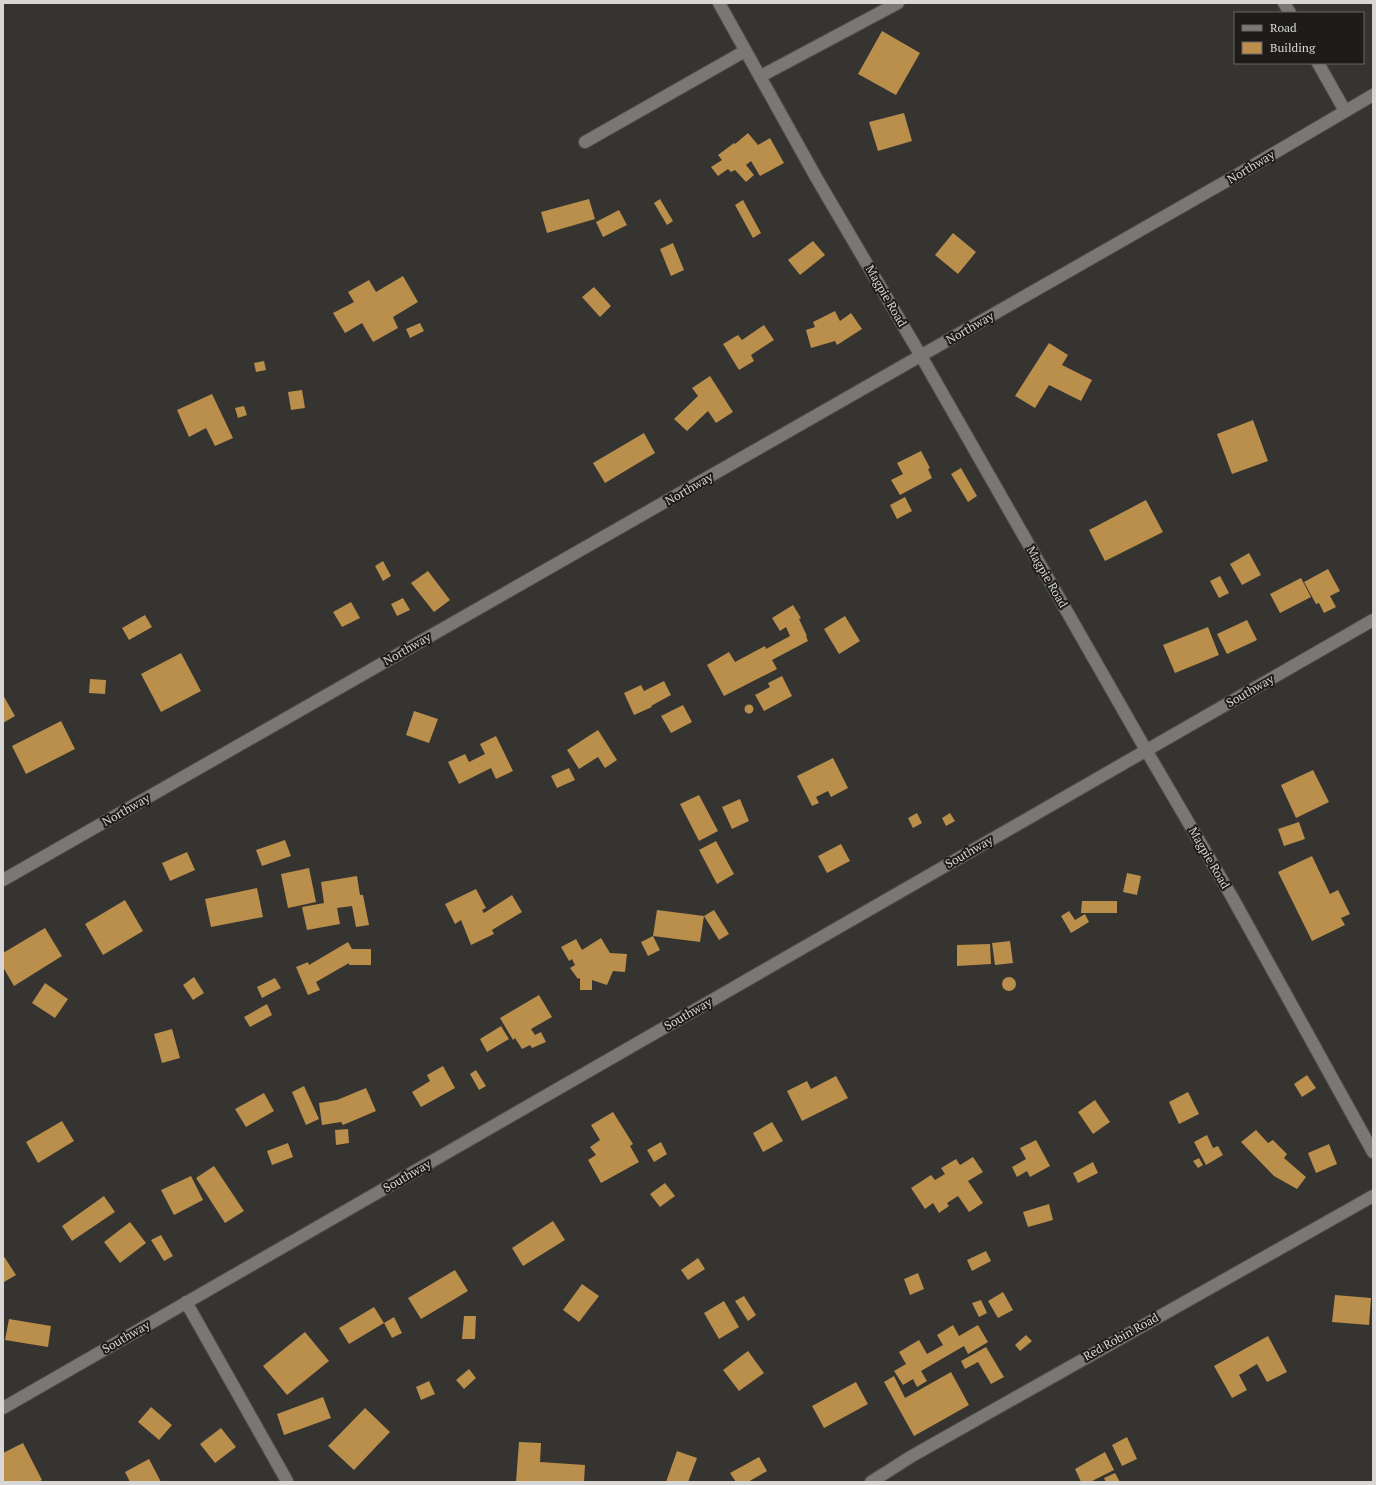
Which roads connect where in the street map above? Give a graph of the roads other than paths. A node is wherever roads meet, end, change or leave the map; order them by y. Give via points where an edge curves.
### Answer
1 (718, 3) edge
2 (898, 3) edge
3 (1284, 3) edge
4 (1289, 12) edge
5 (745, 51) junction
6 (1319, 64) edge
7 (761, 76) junction
8 (1373, 95) edge
9 (1345, 111) junction
10 (585, 142) dead end
11 (920, 356) junction
12 (1373, 620) edge
13 (1146, 750) junction
14 (3, 880) edge
15 (1373, 1152) edge
16 (1373, 1196) edge
17 (186, 1302) junction
18 (3, 1408) edge
19 (287, 1481) edge
20 (871, 1482) edge

1 - 5 street, Magpie Road
2 - 7 street
3 - 4 street
5 - 7 street, Magpie Road
5 - 10 street
6 - 9 street
7 - 11 street, Magpie Road via 817,179
8 - 9 street, Northway
9 - 11 street, Northway
11 - 13 street, Magpie Road
11 - 14 street, Northway
12 - 13 street, Southway
13 - 15 street, Magpie Road via 1232,897
13 - 17 street, Southway
16 - 20 street, Red Robin Road via 912,1456
17 - 18 street, Southway
17 - 19 street

